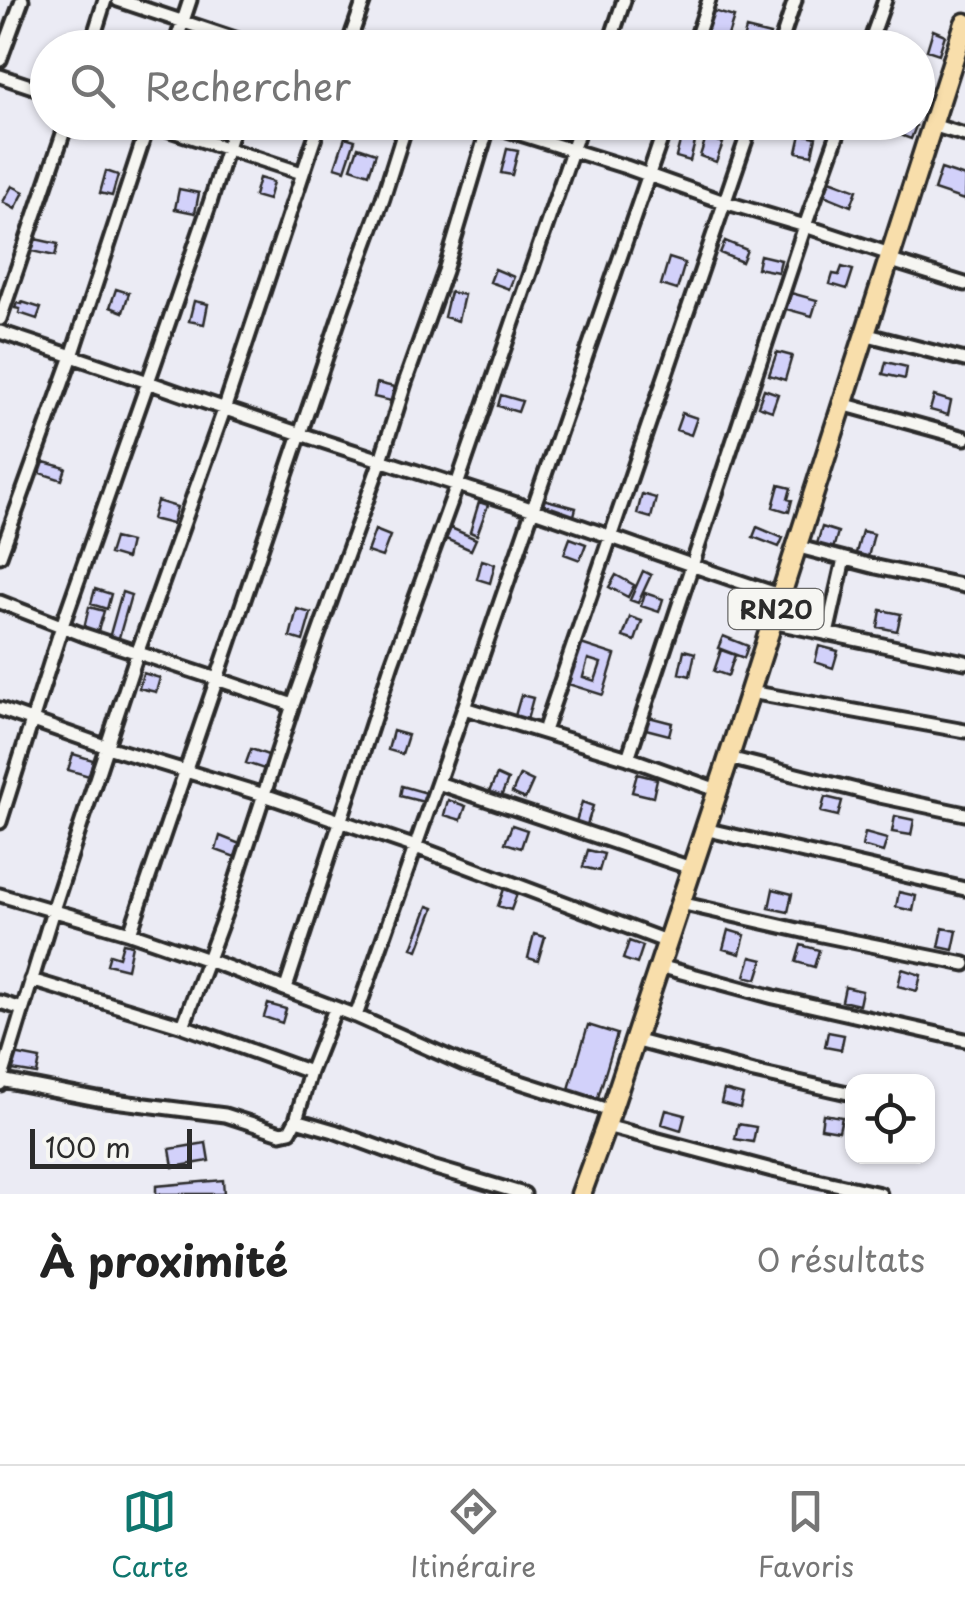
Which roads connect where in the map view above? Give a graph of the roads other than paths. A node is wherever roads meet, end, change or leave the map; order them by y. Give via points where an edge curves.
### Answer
1 (22, 0) edge
2 (105, 0) edge
3 (118, 0) edge
4 (190, 0) edge
5 (364, 0) edge
6 (624, 0) edge
7 (709, 0) edge
8 (795, 0) edge
9 (885, 0) edge
10 (183, 21) junction
11 (965, 23) edge
12 (96, 30) edge
13 (180, 30) edge
14 (210, 30) edge
15 (353, 30) edge
16 (614, 30) edge
17 (699, 30) edge
18 (785, 30) edge
19 (874, 30) edge
20 (0, 60) edge
21 (958, 69) edge
22 (0, 76) edge
23 (30, 86) edge
24 (935, 119) edge
25 (935, 126) edge
26 (965, 135) edge
27 (62, 140) edge
28 (142, 140) edge
29 (202, 140) edge
30 (230, 140) edge
31 (314, 140) edge
32 (401, 140) edge
33 (482, 140) edge
34 (540, 140) edge
35 (576, 140) edge
36 (661, 140) edge
37 (746, 140) edge
38 (836, 140) edge
39 (927, 140) edge
40 (227, 148) junction
41 (573, 150) junction
42 (302, 173) junction
43 (649, 176) junction
44 (724, 202) junction
45 (806, 226) junction
46 (889, 257) junction
47 (965, 284) edge
48 (0, 320) edge
49 (0, 332) edge
50 (864, 334) junction
51 (72, 356) junction
52 (965, 360) edge
53 (148, 382) junction
54 (842, 404) junction
55 (224, 410) junction
56 (302, 434) junction
57 (965, 438) edge
58 (382, 460) junction
59 (456, 485) junction
60 (533, 510) junction
61 (610, 538) junction
62 (796, 546) junction
63 (0, 556) edge
64 (844, 558) junction
65 (691, 567) junction
66 (965, 586) edge
67 (780, 595) junction
68 (0, 602) edge
69 (772, 622) junction
70 (62, 626) junction
71 (827, 634) junction
72 (138, 652) junction
73 (965, 662) edge
74 (217, 679) junction
75 (750, 692) junction
76 (293, 705) junction
77 (464, 708) junction
78 (0, 709) edge
79 (33, 720) junction
80 (965, 731) edge
81 (544, 732) junction
82 (107, 747) junction
83 (628, 758) junction
84 (729, 758) junction
85 (186, 770) junction
86 (438, 783) junction
87 (717, 790) junction
88 (264, 794) junction
89 (965, 814) edge
90 (340, 820) junction
91 (0, 822) edge
92 (704, 829) junction
93 (416, 846) junction
94 (691, 868) junction
95 (965, 889) edge
96 (0, 895) edge
97 (680, 902) junction
98 (53, 910) junction
99 (130, 933) junction
100 (668, 942) junction
101 (208, 960) junction
102 (965, 964) edge
103 (660, 966) junction
104 (31, 980) junction
105 (286, 988) junction
106 (0, 1002) edge
107 (22, 1009) junction
108 (336, 1009) junction
109 (356, 1016) junction
110 (183, 1026) junction
111 (634, 1040) junction
112 (965, 1040) edge
113 (310, 1072) junction
114 (1, 1082) edge
115 (845, 1092) edge
116 (609, 1118) junction
117 (296, 1120) junction
118 (524, 1194) edge
119 (581, 1194) edge
120 (880, 1194) edge

1 - 20 street
2 - 12 street
3 - 10 street
4 - 10 street
5 - 15 street
6 - 16 street
7 - 17 street
8 - 18 street
9 - 19 street
10 - 13 street
10 - 14 street
11 - 21 main road, RN20
21 - 24 main road, RN20
22 - 23 street
25 - 26 street
27 - 48 street
28 - 51 street
29 - 40 street
30 - 40 street
31 - 42 street
32 - 56 street
33 - 58 street
34 - 41 street
35 - 41 street
36 - 43 street
37 - 44 street
38 - 45 street
39 - 46 main road, RN20
40 - 42 street
40 - 53 street
41 - 43 street
41 - 59 street
42 - 55 street
43 - 44 street
43 - 60 street
44 - 45 street
44 - 61 street
45 - 46 street
45 - 65 street
46 - 47 street
46 - 50 main road, RN20
49 - 51 street
50 - 52 street
50 - 54 main road, RN20
51 - 53 street
51 - 63 street
53 - 55 street
53 - 70 street
54 - 57 street
54 - 62 main road, RN20
55 - 56 street
55 - 72 street
56 - 58 street
56 - 74 street
58 - 59 street
58 - 76 street
59 - 60 street
59 - 90 street
60 - 61 street
60 - 77 street
61 - 65 street
61 - 81 street
62 - 64 street
62 - 67 main road, RN20
64 - 66 street
64 - 71 street
65 - 67 street
65 - 83 street
67 - 69 main road, RN20
68 - 70 street
69 - 71 street
69 - 75 main road, RN20
70 - 72 street
70 - 79 street
71 - 73 street
72 - 74 street
72 - 82 street
74 - 76 street
74 - 85 street
75 - 80 street
75 - 84 main road, RN20
76 - 88 street
77 - 81 street
77 - 86 street
78 - 79 street
79 - 82 street
79 - 91 street
81 - 83 street
82 - 85 street
82 - 98 street
83 - 87 street
84 - 87 main road, RN20
84 - 89 street
85 - 88 street
85 - 99 street
86 - 93 street
86 - 94 street
87 - 92 main road, RN20
88 - 90 street
88 - 101 street
90 - 93 street
90 - 105 street
92 - 94 main road, RN20
92 - 95 street
93 - 100 street
93 - 109 street
94 - 97 main road, RN20
96 - 98 street
97 - 100 main road, RN20
97 - 102 street
98 - 99 street
98 - 104 street
99 - 101 street
100 - 103 main road, RN20
101 - 105 street
101 - 110 street
103 - 111 main road, RN20
103 - 112 street
104 - 107 street
104 - 110 street
105 - 108 street
106 - 107 street
107 - 114 street
108 - 109 street
108 - 113 street
109 - 116 street
110 - 113 street
111 - 115 street
111 - 116 main road, RN20
113 - 117 street
114 - 117 street via 224,1115 281,1134
116 - 119 main road, RN20
116 - 120 street via 772,1170
117 - 118 street

